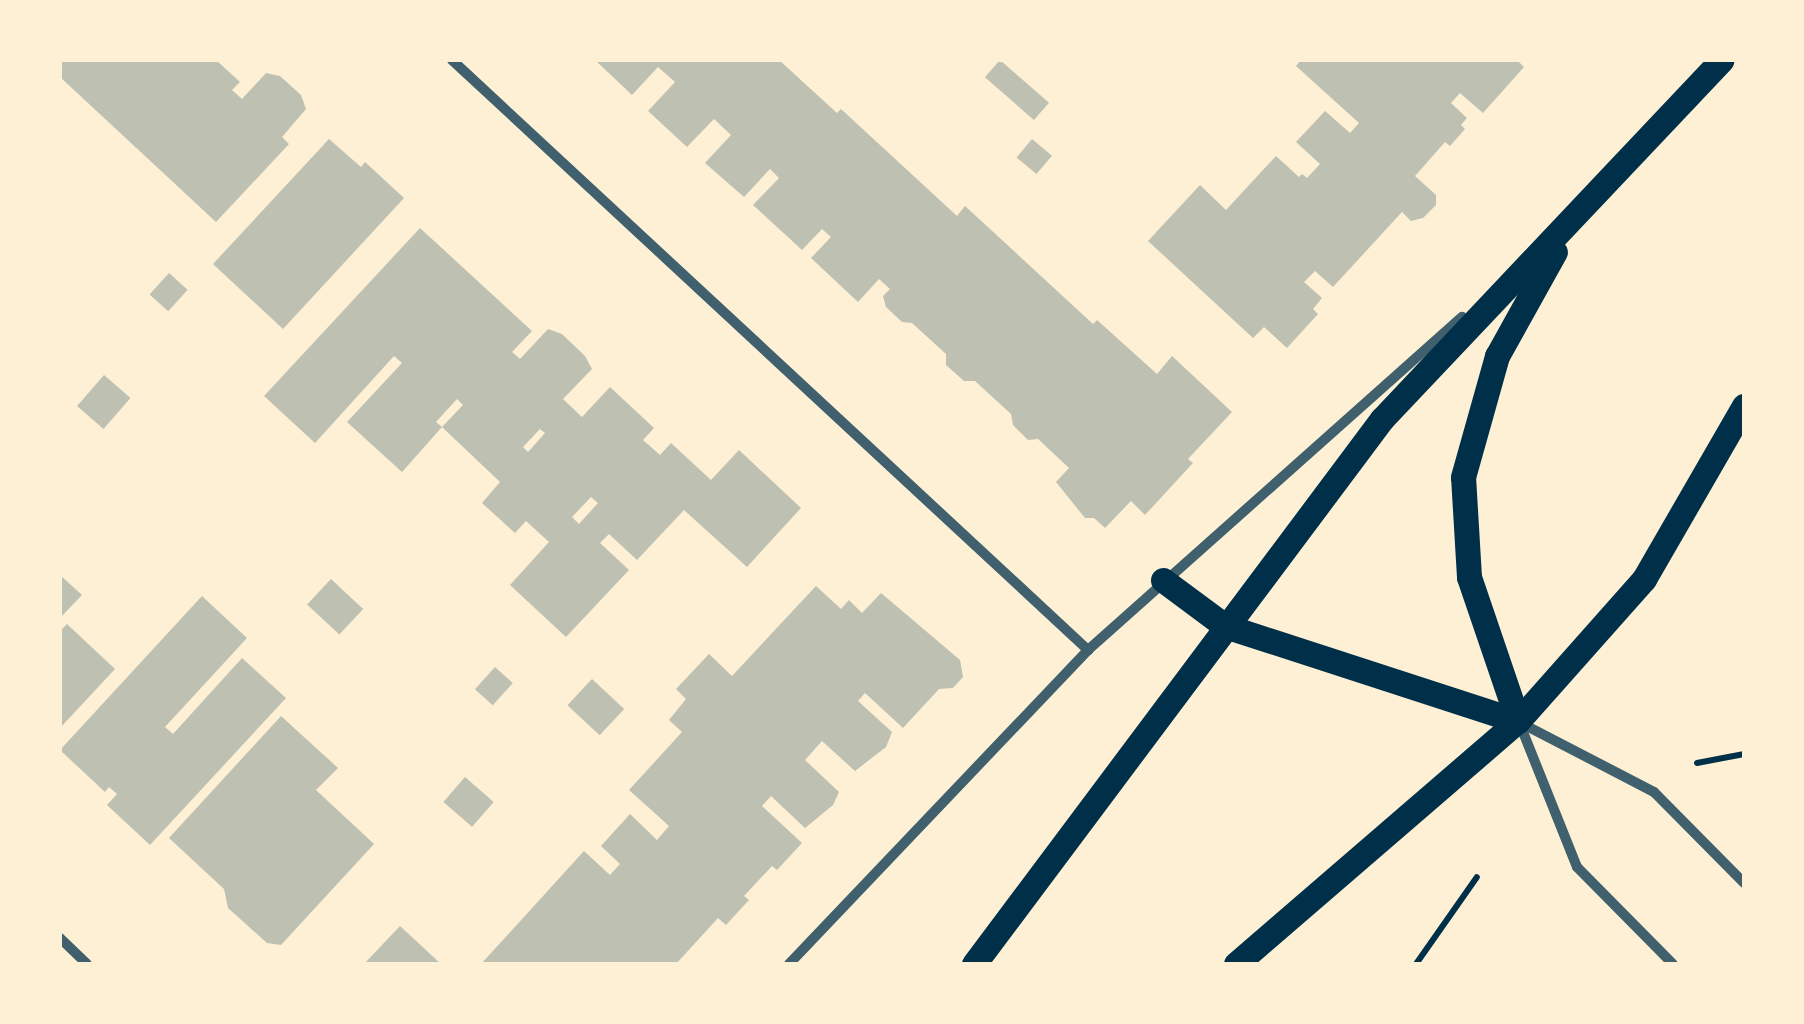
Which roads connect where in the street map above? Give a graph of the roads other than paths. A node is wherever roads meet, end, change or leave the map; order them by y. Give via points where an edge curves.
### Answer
1 (452, 60) edge
2 (1722, 60) edge
3 (1572, 221) junction
4 (1744, 406) edge
5 (1163, 580) junction
6 (1226, 626) junction
7 (1088, 650) junction
8 (1518, 721) junction
9 (1744, 883) edge
10 (60, 938) edge
11 (87, 964) edge
12 (790, 964) edge
13 (974, 964) edge
14 (1236, 964) edge
15 (1672, 964) edge

1 - 7 street
2 - 3 main road
3 - 5 street
3 - 6 main road via 1382,419
3 - 8 main road via 1497,356 1462,477 1469,577
4 - 8 main road via 1644,578
5 - 6 main road
5 - 7 street
6 - 8 main road
6 - 13 main road
7 - 12 street
8 - 9 street via 1654,792
8 - 14 main road
8 - 15 street via 1577,867
10 - 11 street

